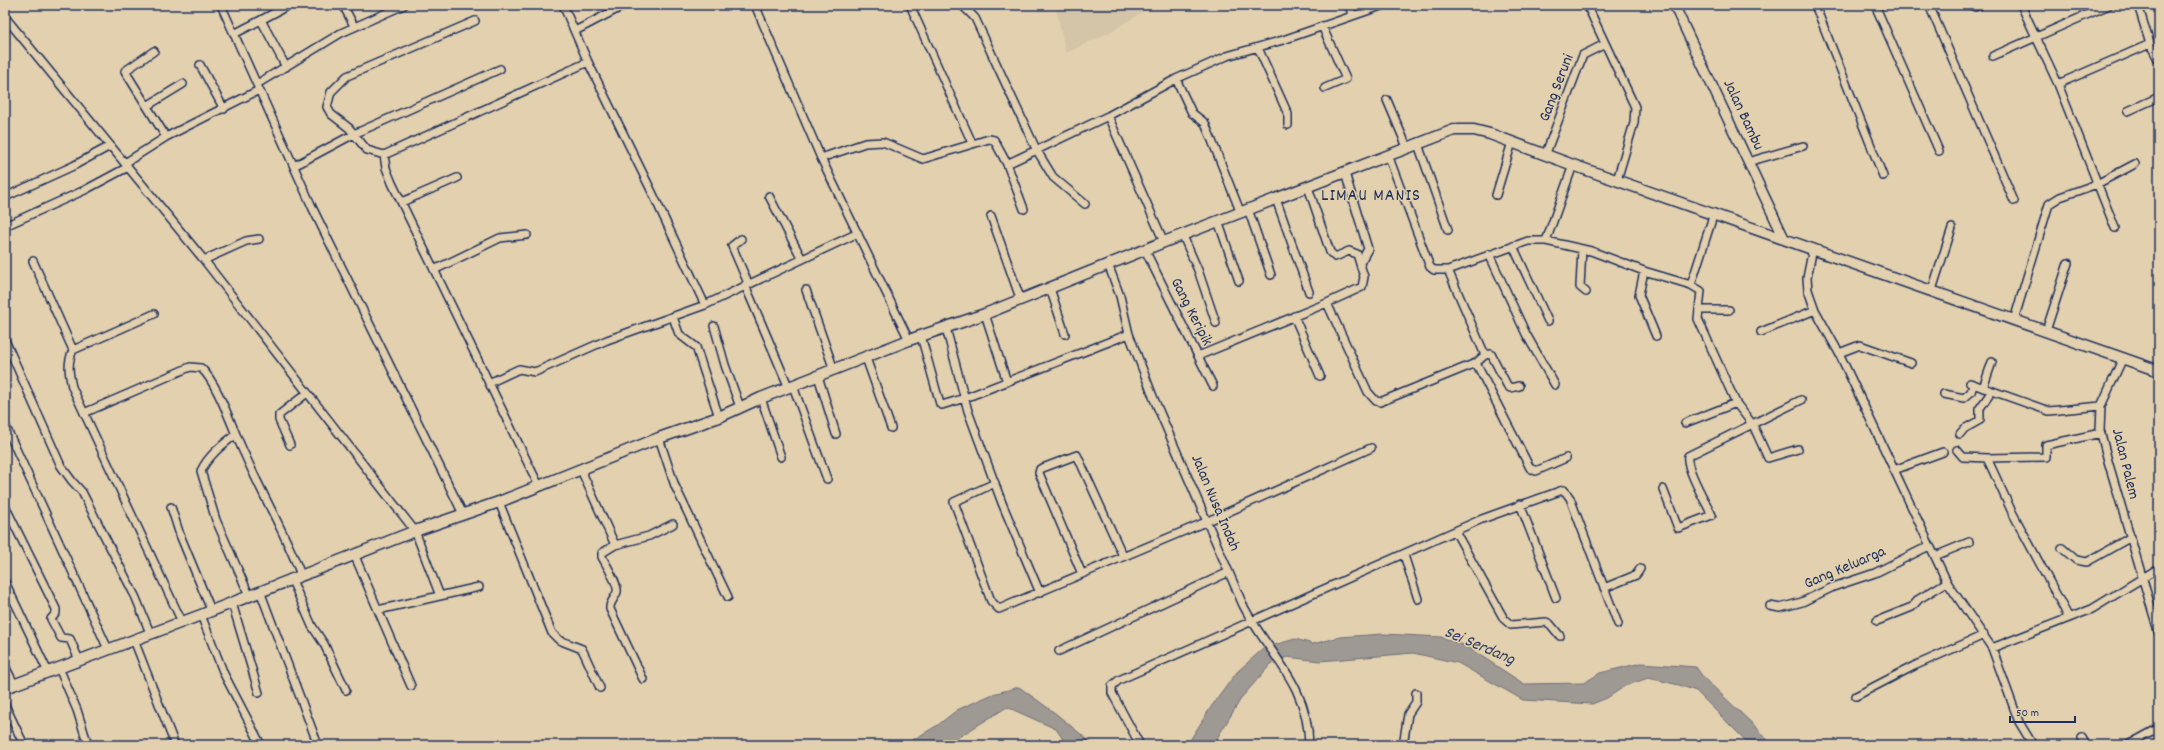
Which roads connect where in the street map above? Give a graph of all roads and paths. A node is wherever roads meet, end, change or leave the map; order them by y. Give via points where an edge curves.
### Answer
1 (221, 5) edge
2 (289, 5) edge
3 (344, 5) edge
4 (404, 5) edge
5 (563, 5) edge
6 (625, 5) edge
7 (755, 5) edge
8 (910, 5) edge
9 (962, 5) edge
10 (1348, 5) edge
11 (1384, 5) edge
12 (1587, 5) edge
13 (1674, 5) edge
14 (1815, 5) edge
15 (1875, 5) edge
16 (1930, 5) edge
17 (2021, 5) edge
18 (2109, 5) edge
19 (2138, 5) edge
20 (1353, 15) junction
21 (5, 17) edge
22 (261, 20) junction
23 (475, 21) dead end
24 (354, 26) junction
25 (1322, 26) junction
26 (575, 31) junction
27 (234, 34) junction
28 (2036, 36) junction
29 (1605, 44) junction
30 (2150, 44) junction
31 (1258, 48) junction
32 (154, 51) dead end
33 (1993, 56) dead end
34 (2159, 61) edge
35 (588, 62) junction
36 (200, 65) dead end
37 (286, 68) junction
38 (500, 69) dead end
39 (1176, 79) junction
40 (183, 84) dead end
41 (2058, 84) junction
42 (258, 87) junction
43 (1325, 88) dead end
44 (2159, 97) edge
45 (1387, 100) dead end
46 (146, 106) junction
47 (224, 109) junction
48 (2128, 110) dead end
49 (1108, 116) junction
50 (1288, 125) dead end
51 (354, 134) junction
52 (166, 137) junction
53 (1512, 142) junction
54 (972, 143) junction
55 (1418, 144) junction
56 (110, 146) junction
57 (1804, 146) dead end
58 (1407, 147) junction
59 (1036, 149) junction
60 (1939, 151) dead end
61 (1546, 153) junction
62 (384, 155) junction
63 (1388, 155) junction
64 (821, 158) junction
65 (1748, 162) junction
66 (1007, 164) junction
67 (2135, 164) dead end
68 (126, 165) junction
69 (1573, 165) junction
70 (294, 166) junction
71 (1345, 173) junction
72 (1884, 176) dead end
73 (458, 178) dead end
74 (1617, 180) junction
75 (2097, 184) junction
76 (1308, 187) junction
77 (1496, 195) dead end
78 (769, 196) dead end
79 (5, 197) edge
80 (1276, 199) junction
81 (2014, 201) dead end
82 (402, 202) junction
83 (1085, 204) dead end
84 (1024, 208) dead end
85 (1244, 210) junction
86 (1714, 213) junction
87 (991, 216) dead end
88 (1218, 222) junction
89 (5, 226) edge
90 (1952, 228) dead end
91 (2115, 228) dead end
92 (1448, 230) dead end
93 (858, 233) junction
94 (527, 235) dead end
95 (1183, 236) junction
96 (1784, 238) junction
97 (260, 239) dead end
98 (740, 239) dead end
99 (1546, 241) junction
100 (1164, 242) junction
101 (1513, 246) junction
102 (1813, 248) junction
103 (1582, 249) junction
104 (1145, 250) junction
105 (1488, 254) junction
106 (802, 259) junction
107 (204, 260) junction
108 (33, 261) dead end
109 (1360, 263) junction
110 (2068, 263) dead end
111 (1108, 264) junction
112 (434, 270) junction
113 (1448, 270) junction
114 (1644, 271) junction
115 (1271, 275) dead end
116 (1239, 281) dead end
117 (747, 284) junction
118 (1692, 285) junction
119 (1050, 288) junction
120 (806, 290) dead end
121 (1932, 290) junction
122 (1309, 292) dead end
123 (1586, 292) dead end
124 (1020, 298) junction
125 (1327, 303) junction
126 (705, 305) junction
127 (1699, 310) junction
128 (1729, 310) dead end
129 (1815, 310) junction
130 (154, 314) dead end
131 (985, 314) junction
132 (1294, 316) junction
133 (673, 317) junction
134 (2014, 320) junction
135 (1548, 321) dead end
136 (1216, 324) dead end
137 (714, 326) dead end
138 (946, 328) junction
139 (2046, 331) junction
140 (1760, 332) dead end
141 (1065, 334) dead end
142 (1129, 334) junction
143 (921, 336) junction
144 (1656, 336) dead end
145 (5, 340) edge
146 (910, 340) junction
147 (74, 350) junction
148 (1839, 353) junction
149 (1485, 355) junction
150 (1198, 356) junction
151 (866, 358) junction
152 (2123, 358) junction
153 (1992, 362) dead end
154 (1476, 363) junction
155 (1911, 363) dead end
156 (834, 370) junction
157 (2159, 370) edge
158 (818, 376) junction
159 (1320, 376) dead end
160 (1007, 382) junction
161 (489, 383) junction
162 (1555, 385) dead end
163 (1213, 386) dead end
164 (1519, 386) dead end
165 (791, 387) junction
166 (1983, 388) junction
167 (1992, 391) junction
168 (307, 393) junction
169 (1944, 394) dead end
170 (761, 398) junction
171 (965, 398) junction
172 (1801, 400) dead end
173 (1736, 403) junction
174 (2101, 406) junction
175 (740, 407) junction
176 (84, 413) junction
177 (719, 417) junction
178 (1685, 423) dead end
179 (5, 425) edge
180 (1753, 425) junction
181 (891, 428) dead end
182 (2101, 433) junction
183 (836, 434) dead end
184 (1960, 434) dead end
185 (235, 435) junction
186 (659, 438) junction
187 (290, 445) dead end
188 (1371, 448) dead end
189 (1798, 449) dead end
190 (1957, 450) dead end
191 (1943, 452) dead end
192 (781, 457) dead end
193 (1566, 458) dead end
194 (1987, 458) junction
195 (581, 470) junction
196 (1894, 470) junction
197 (827, 479) dead end
198 (995, 483) junction
199 (539, 486) junction
200 (1663, 489) dead end
201 (499, 502) junction
202 (1520, 504) junction
203 (5, 506) edge
204 (172, 507) dead end
205 (463, 514) junction
206 (1208, 521) junction
207 (673, 524) dead end
208 (415, 531) junction
209 (1455, 531) junction
210 (2131, 538) junction
211 (1969, 542) dead end
212 (615, 545) junction
213 (1929, 546) junction
214 (2062, 548) dead end
215 (354, 554) junction
216 (1404, 555) junction
217 (1123, 556) junction
218 (1935, 556) junction
219 (2159, 568) edge
220 (1640, 569) dead end
221 (1229, 572) junction
222 (1082, 574) junction
223 (296, 577) junction
224 (2143, 578) junction
225 (5, 582) edge
226 (1947, 582) junction
227 (479, 587) dead end
228 (1604, 588) junction
229 (260, 591) junction
230 (1040, 593) junction
231 (249, 596) junction
232 (440, 596) junction
233 (728, 597) dead end
234 (1556, 598) dead end
235 (1418, 599) dead end
236 (232, 603) junction
237 (1770, 606) dead end
238 (211, 610) junction
239 (378, 610) junction
240 (201, 615) junction
241 (2069, 618) junction
242 (1877, 621) dead end
243 (182, 622) junction
244 (1252, 622) junction
245 (1618, 624) dead end
246 (150, 633) junction
247 (2159, 634) edge
248 (1984, 635) junction
249 (1560, 636) dead end
250 (134, 640) junction
251 (1992, 648) junction
252 (108, 649) junction
253 (1059, 651) dead end
254 (79, 660) junction
255 (5, 666) edge
256 (59, 668) junction
257 (48, 672) junction
258 (643, 679) dead end
259 (10, 686) edge
260 (411, 686) dead end
261 (600, 688) dead end
262 (346, 690) dead end
263 (260, 693) dead end
264 (1416, 693) dead end
265 (1856, 696) dead end
266 (5, 705) edge
267 (2159, 728) edge
268 (2082, 738) dead end
269 (24, 745) edge
270 (88, 745) edge
271 (175, 745) edge
272 (261, 745) edge
273 (318, 745) edge
274 (1140, 745) edge
275 (1309, 745) edge
276 (1403, 745) edge
277 (2033, 745) edge
278 (2086, 745) edge
279 (2128, 745) edge

1 - 27 street
2 - 22 street
3 - 24 street
4 - 24 street
5 - 26 street
6 - 26 street
7 - 64 street
8 - 54 street
9 - 59 street via 975,18
10 - 20 street
11 - 20 street
12 - 29 street
13 - 65 street, Jalan Bambu
14 - 72 street
15 - 60 street
16 - 81 street
17 - 28 street
18 - 28 street
19 - 30 street
20 - 25 street
21 - 56 street
22 - 27 street
22 - 37 street
23 - 51 street via 341,80 329,95 327,107
24 - 37 street
25 - 31 street
25 - 43 street via 1346,79
26 - 35 street
27 - 42 street
28 - 33 street
28 - 41 street
29 - 61 street, Gang Seruni via 1583,55
29 - 74 street via 1635,107 1634,123
30 - 34 street
30 - 41 street
31 - 39 street via 1227,56
31 - 50 street via 1288,114
32 - 46 street via 124,71
35 - 62 street
35 - 126 street via 652,190
36 - 47 street
37 - 42 street
38 - 51 street
39 - 49 street
39 - 85 street via 1192,113 1205,123
40 - 46 street
41 - 75 street
42 - 47 street
42 - 70 street
44 - 48 street
45 - 58 street
46 - 52 street
47 - 52 street
49 - 59 street
49 - 100 street
51 - 62 street via 367,150
51 - 70 street
52 - 68 street
53 - 55 main road via 1463,129
53 - 61 main road
53 - 77 street
54 - 64 street via 923,159 896,146 875,142
54 - 66 street via 994,140
55 - 58 main road
55 - 92 street
56 - 68 street
56 - 79 street
57 - 65 street
58 - 63 main road
59 - 66 street
59 - 83 street via 1053,177
61 - 69 main road
62 - 82 street via 386,168
63 - 71 main road
63 - 113 street via 1430,267 1436,271
64 - 93 street
65 - 96 street, Jalan Bambu
66 - 84 street
67 - 75 street
68 - 89 street via 85,190
68 - 107 street
69 - 74 main road
69 - 99 street
70 - 205 street
71 - 76 main road
71 - 109 street via 1368,249
73 - 82 street
74 - 86 main road
75 - 91 street
75 - 134 street via 2060,197 2049,204
76 - 80 main road
76 - 109 street via 1330,252 1335,257 1353,252 1357,254
78 - 106 street
80 - 85 main road
80 - 122 street
82 - 112 street
85 - 88 main road
85 - 115 street
86 - 96 main road
86 - 118 street
87 - 124 street
88 - 95 main road
88 - 116 street
90 - 121 street
93 - 106 street
93 - 146 street
94 - 112 street via 500,238
95 - 100 main road
95 - 136 street via 1198,270
96 - 102 main road
97 - 107 street via 246,242
98 - 117 street via 732,246
99 - 101 street via 1528,241
99 - 103 street
100 - 104 main road
101 - 105 street
101 - 135 street
102 - 121 main road
102 - 129 street via 1807,278
103 - 114 street
103 - 123 street via 1580,284 1582,291
104 - 111 main road
104 - 150 street, Gang Keripik
105 - 113 street
105 - 162 street via 1526,334
106 - 117 street
107 - 168 street
108 - 147 street
109 - 125 street via 1364,277 1362,287
110 - 139 street
111 - 119 main road
111 - 142 street, Jalan Nusa Indah via 1120,296
112 - 161 street
113 - 149 street
114 - 118 street
114 - 144 street via 1639,295
117 - 126 street
117 - 165 street
118 - 127 street via 1702,291
119 - 124 main road
119 - 141 street
120 - 156 street
121 - 134 main road
124 - 131 main road
125 - 132 street
125 - 154 street via 1368,392 1376,401 1380,402
126 - 133 street
127 - 128 street
127 - 173 street via 1698,322
129 - 140 street
129 - 148 street
130 - 147 street
131 - 138 main road
131 - 160 street
132 - 150 street
132 - 159 street
133 - 161 street via 607,340 535,372 519,369
133 - 177 street via 679,334 696,347
134 - 139 main road
137 - 175 street
138 - 143 main road
138 - 171 street
139 - 152 main road
142 - 160 street
142 - 206 street, Jalan Nusa Indah via 1154,399
143 - 146 main road
143 - 171 street via 940,405
145 - 246 street via 61,466 82,492 136,598
146 - 151 main road
147 - 176 street via 69,361 72,387
148 - 155 street via 1860,345
148 - 196 street
149 - 154 street
149 - 164 street via 1493,355 1510,388
150 - 163 street, Gang Keripik
151 - 156 main road
151 - 181 street
152 - 157 main road
152 - 174 street, Jalan Palem
153 - 166 street
154 - 193 street via 1530,468 1536,471
156 - 158 main road
158 - 165 main road
158 - 183 street
160 - 171 street
161 - 199 street
165 - 170 main road
165 - 197 street
166 - 167 street
166 - 169 street via 1972,384 1971,392 1964,398
167 - 174 street via 2049,411
167 - 184 street via 1980,408 1980,420
168 - 187 street via 279,415
168 - 208 street
170 - 175 main road
170 - 192 street
171 - 198 street
172 - 180 street
173 - 178 street
173 - 180 street
174 - 182 street, Jalan Palem
175 - 177 main road
176 - 185 street via 197,366 206,374
176 - 243 street
177 - 186 main road
179 - 252 street
180 - 189 street via 1768,458
180 - 200 street via 1688,456 1691,472 1712,515 1678,528
182 - 194 street via 2046,445 2046,457
182 - 210 street, Jalan Palem
185 - 223 street via 285,534
185 - 231 street via 207,460 201,472 216,520
186 - 195 main road
186 - 233 street via 675,486
188 - 206 street
190 - 194 street via 1963,457
191 - 196 street
194 - 241 street via 2011,510
195 - 199 main road
195 - 212 street
196 - 213 street
198 - 230 street
198 - 230 street via 954,502 992,601 999,609
199 - 201 main road
201 - 205 main road
201 - 261 street via 552,633 559,640 582,648
202 - 209 street
202 - 228 street via 1564,490 1570,498
202 - 234 street
203 - 254 street via 56,610 51,619 53,625 61,638 69,638
204 - 238 street via 180,535
205 - 208 main road
206 - 217 street
206 - 221 street, Jalan Nusa Indah
207 - 212 street via 649,536
208 - 215 main road
208 - 232 street
209 - 216 street
209 - 249 street via 1504,619 1511,625 1546,622
210 - 214 street via 2087,562 2076,560
210 - 224 street, Jalan Palem
211 - 218 street
212 - 258 street via 602,552 602,557 618,588 610,609
213 - 218 street
213 - 237 street, Gang Keluarga via 1875,573 1833,587 1802,602 1780,608
215 - 223 main road
215 - 239 street
216 - 235 street
216 - 244 street
217 - 222 street
217 - 222 street via 1077,455 1040,469 1056,516
218 - 226 street
219 - 224 street
220 - 228 street via 1636,575
221 - 244 street, Jalan Nusa Indah
221 - 253 street
222 - 230 street
223 - 229 main road
223 - 262 street via 312,626 324,644
224 - 241 street via 2092,609
224 - 247 street, Jalan Palem
225 - 257 street
226 - 242 street via 1919,599 1912,607
226 - 248 street
227 - 232 street
228 - 245 street
229 - 231 main road
229 - 273 street
231 - 236 main road
232 - 239 street
236 - 238 main road
236 - 263 street
238 - 240 main road
239 - 260 street
240 - 243 main road
240 - 272 street via 224,674
241 - 251 street
243 - 246 main road
244 - 274 street via 1217,635 1119,680 1112,686 1112,693
244 - 275 street, Jalan Nusa Indah via 1291,678 1307,721
246 - 250 main road
248 - 251 street
248 - 265 street via 1914,666
250 - 252 main road
250 - 271 street
251 - 277 street via 2019,722
252 - 254 main road
254 - 256 main road
255 - 259 street
256 - 257 main road
256 - 270 street via 77,710
257 - 259 main road
264 - 276 street via 1416,702 1408,714
266 - 269 street
267 - 279 street
268 - 278 street

